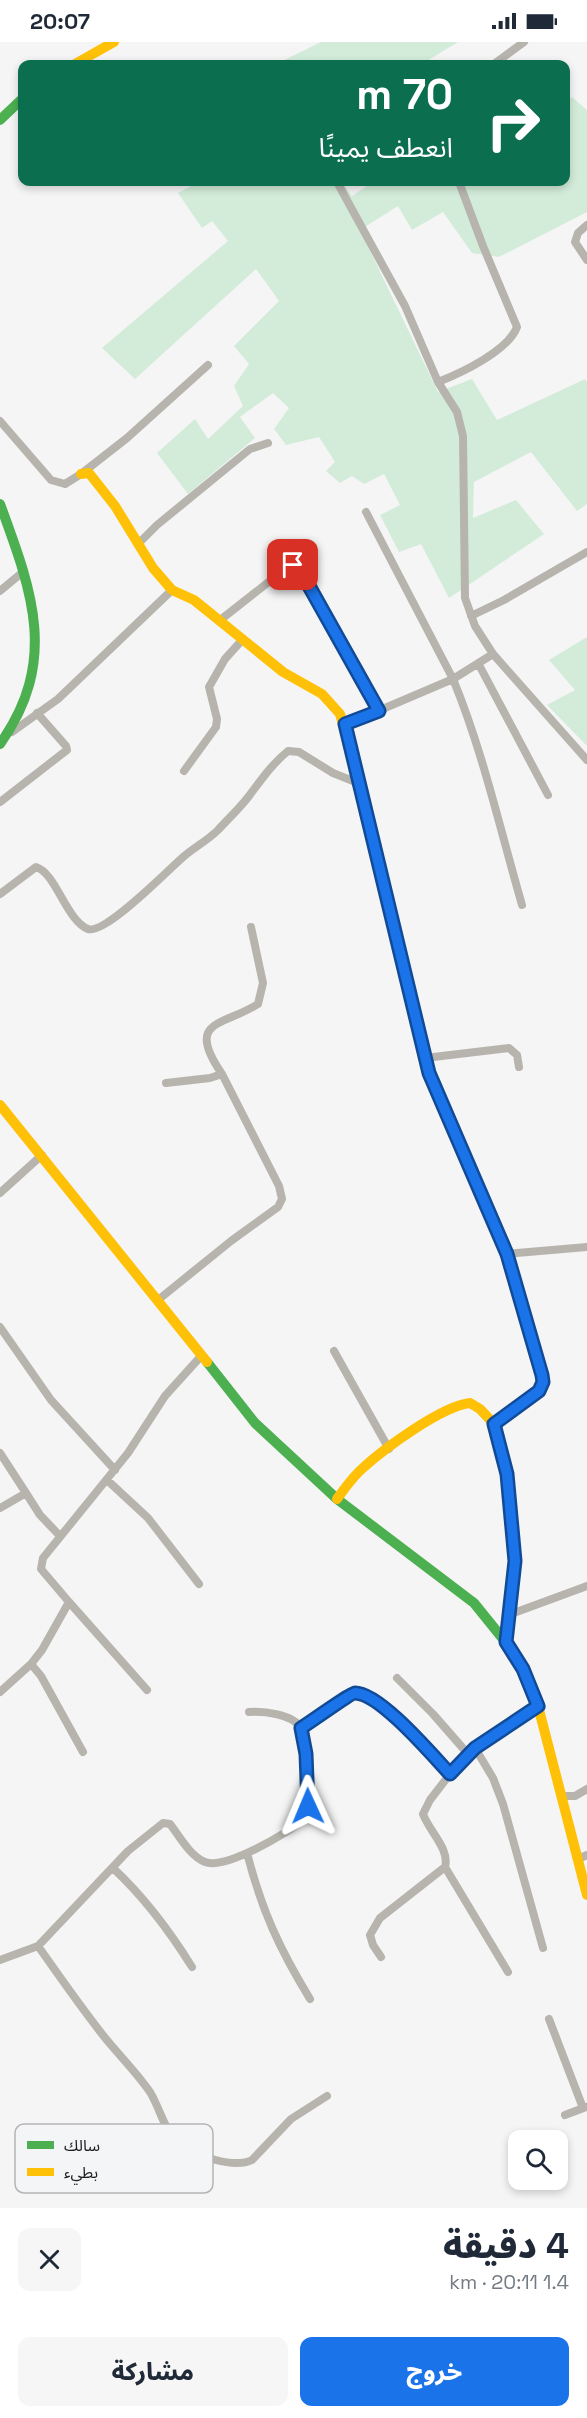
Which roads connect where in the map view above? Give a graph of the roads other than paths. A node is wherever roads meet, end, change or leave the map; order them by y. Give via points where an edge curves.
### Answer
1 (114, 42) edge
2 (524, 42) edge
3 (82, 60) edge
4 (499, 60) edge
5 (18, 103) edge
6 (0, 120) edge
7 (339, 186) edge
8 (460, 186) edge
9 (587, 225) edge
10 (587, 261) edge
11 (208, 365) dead end
12 (438, 382) junction
13 (0, 421) edge
14 (268, 443) dead end
15 (81, 474) junction
16 (0, 504) edge
17 (366, 512) dead end
18 (138, 544) junction
19 (587, 552) edge
20 (24, 571) junction
21 (172, 590) junction
22 (0, 591) edge
23 (471, 616) junction
24 (219, 621) junction
25 (243, 639) junction
26 (493, 654) junction
27 (478, 663) junction
28 (453, 679) junction
29 (379, 711) junction
30 (37, 713) junction
31 (345, 724) junction
32 (8, 735) junction
33 (0, 744) edge
34 (587, 760) edge
35 (184, 771) dead end
36 (358, 783) junction
37 (548, 795) dead end
38 (0, 802) edge
39 (0, 894) edge
40 (522, 905) dead end
41 (251, 927) dead end
42 (424, 1058) junction
43 (519, 1067) dead end
44 (222, 1074) junction
45 (166, 1083) dead end
46 (0, 1106) edge
47 (42, 1155) junction
48 (0, 1193) edge
49 (587, 1247) edge
50 (507, 1254) junction
51 (158, 1300) junction
52 (0, 1327) edge
53 (334, 1351) dead end
54 (202, 1355) junction
55 (494, 1424) junction
56 (389, 1449) junction
57 (0, 1453) edge
58 (115, 1470) junction
59 (107, 1480) junction
60 (26, 1493) junction
61 (336, 1499) junction
62 (0, 1508) edge
63 (60, 1536) junction
64 (199, 1584) dead end
65 (587, 1586) edge
66 (69, 1602) junction
67 (511, 1614) junction
68 (506, 1642) junction
69 (31, 1664) junction
70 (397, 1678) dead end
71 (147, 1690) dead end
72 (0, 1692) edge
73 (538, 1706) junction
74 (249, 1712) dead end
75 (301, 1728) junction
76 (475, 1748) junction
77 (83, 1752) dead end
78 (468, 1754) junction
79 (450, 1774) junction
80 (587, 1789) edge
81 (562, 1796) junction
82 (247, 1853) junction
83 (582, 1857) edge
84 (446, 1867) junction
85 (113, 1868) junction
86 (587, 1895) edge
87 (38, 1946) junction
88 (543, 1948) dead end
89 (381, 1957) dead end
90 (0, 1960) edge
91 (192, 1967) dead end
92 (508, 1972) dead end
93 (310, 2000) dead end
94 (549, 2019) dead end
95 (327, 2096) dead end
96 (585, 2107) edge
97 (565, 2115) dead end
98 (166, 2124) edge
99 (213, 2158) edge

1 - 3 main road
2 - 4 street
5 - 6 main road
7 - 12 street via 388,272
8 - 12 street via 517,327 509,339 487,356
9 - 10 street via 575,242
11 - 15 street
12 - 23 street via 457,412 463,436 464,582
13 - 15 street via 51,480 66,484
14 - 18 street via 250,449
15 - 18 main road via 89,473
16 - 20 main road
17 - 28 street
18 - 21 main road
19 - 23 street
20 - 22 street
20 - 32 main road via 34,606 35,654 26,695
21 - 24 main road via 194,600
21 - 30 street via 103,659
23 - 26 street
24 - 25 main road
24 - 29 street via 289,566 298,568
25 - 31 main road via 283,672 322,694
25 - 35 street via 225,659 209,687 216,727
26 - 27 street
26 - 34 street
27 - 28 street
27 - 37 street
28 - 29 street
28 - 40 street via 481,752
29 - 31 street
30 - 32 street
30 - 38 street via 67,750
31 - 36 main road
32 - 33 main road
36 - 39 street via 299,752 288,751 215,833 95,930 85,927 67,907 43,869 29,870
36 - 42 main road
41 - 44 street via 263,990 258,1004 211,1028 207,1047
42 - 43 street via 509,1048 517,1055
42 - 50 main road
44 - 45 street
44 - 51 street via 279,1186 282,1202
46 - 47 main road
47 - 48 street
47 - 51 main road
49 - 50 street
50 - 55 main road via 543,1382 539,1391
51 - 54 main road
52 - 58 street via 51,1400
53 - 56 street
54 - 58 street via 165,1396
54 - 61 main road via 255,1423
55 - 56 main road via 476,1407 465,1403
55 - 67 street via 507,1474 513,1523
56 - 61 main road via 365,1465
57 - 60 street
58 - 59 street
59 - 63 street
59 - 64 street via 148,1518
60 - 62 street
60 - 63 street
61 - 68 main road via 458,1590
63 - 66 street via 43,1558 41,1569
65 - 67 street
66 - 69 street
66 - 71 street
67 - 68 street
68 - 73 main road via 523,1669
69 - 72 street
69 - 77 street
70 - 78 street
73 - 76 street
73 - 81 main road
74 - 75 street via 279,1715
75 - 79 street via 355,1693 399,1720
75 - 82 street via 306,1754 307,1813 298,1825
76 - 78 street
76 - 88 street via 494,1778 503,1804
78 - 79 street
79 - 84 street via 423,1814 447,1857
80 - 81 street via 575,1796
81 - 83 main road
82 - 85 street via 224,1862 202,1861 167,1822 128,1851
82 - 93 street via 261,1905
83 - 86 main road
84 - 89 street via 374,1926 370,1935
84 - 92 street
85 - 87 street
85 - 91 street via 163,1921
87 - 90 street
87 - 98 street via 149,2091
94 - 96 street
95 - 99 street via 291,2119 252,2160 236,2164
96 - 97 street

